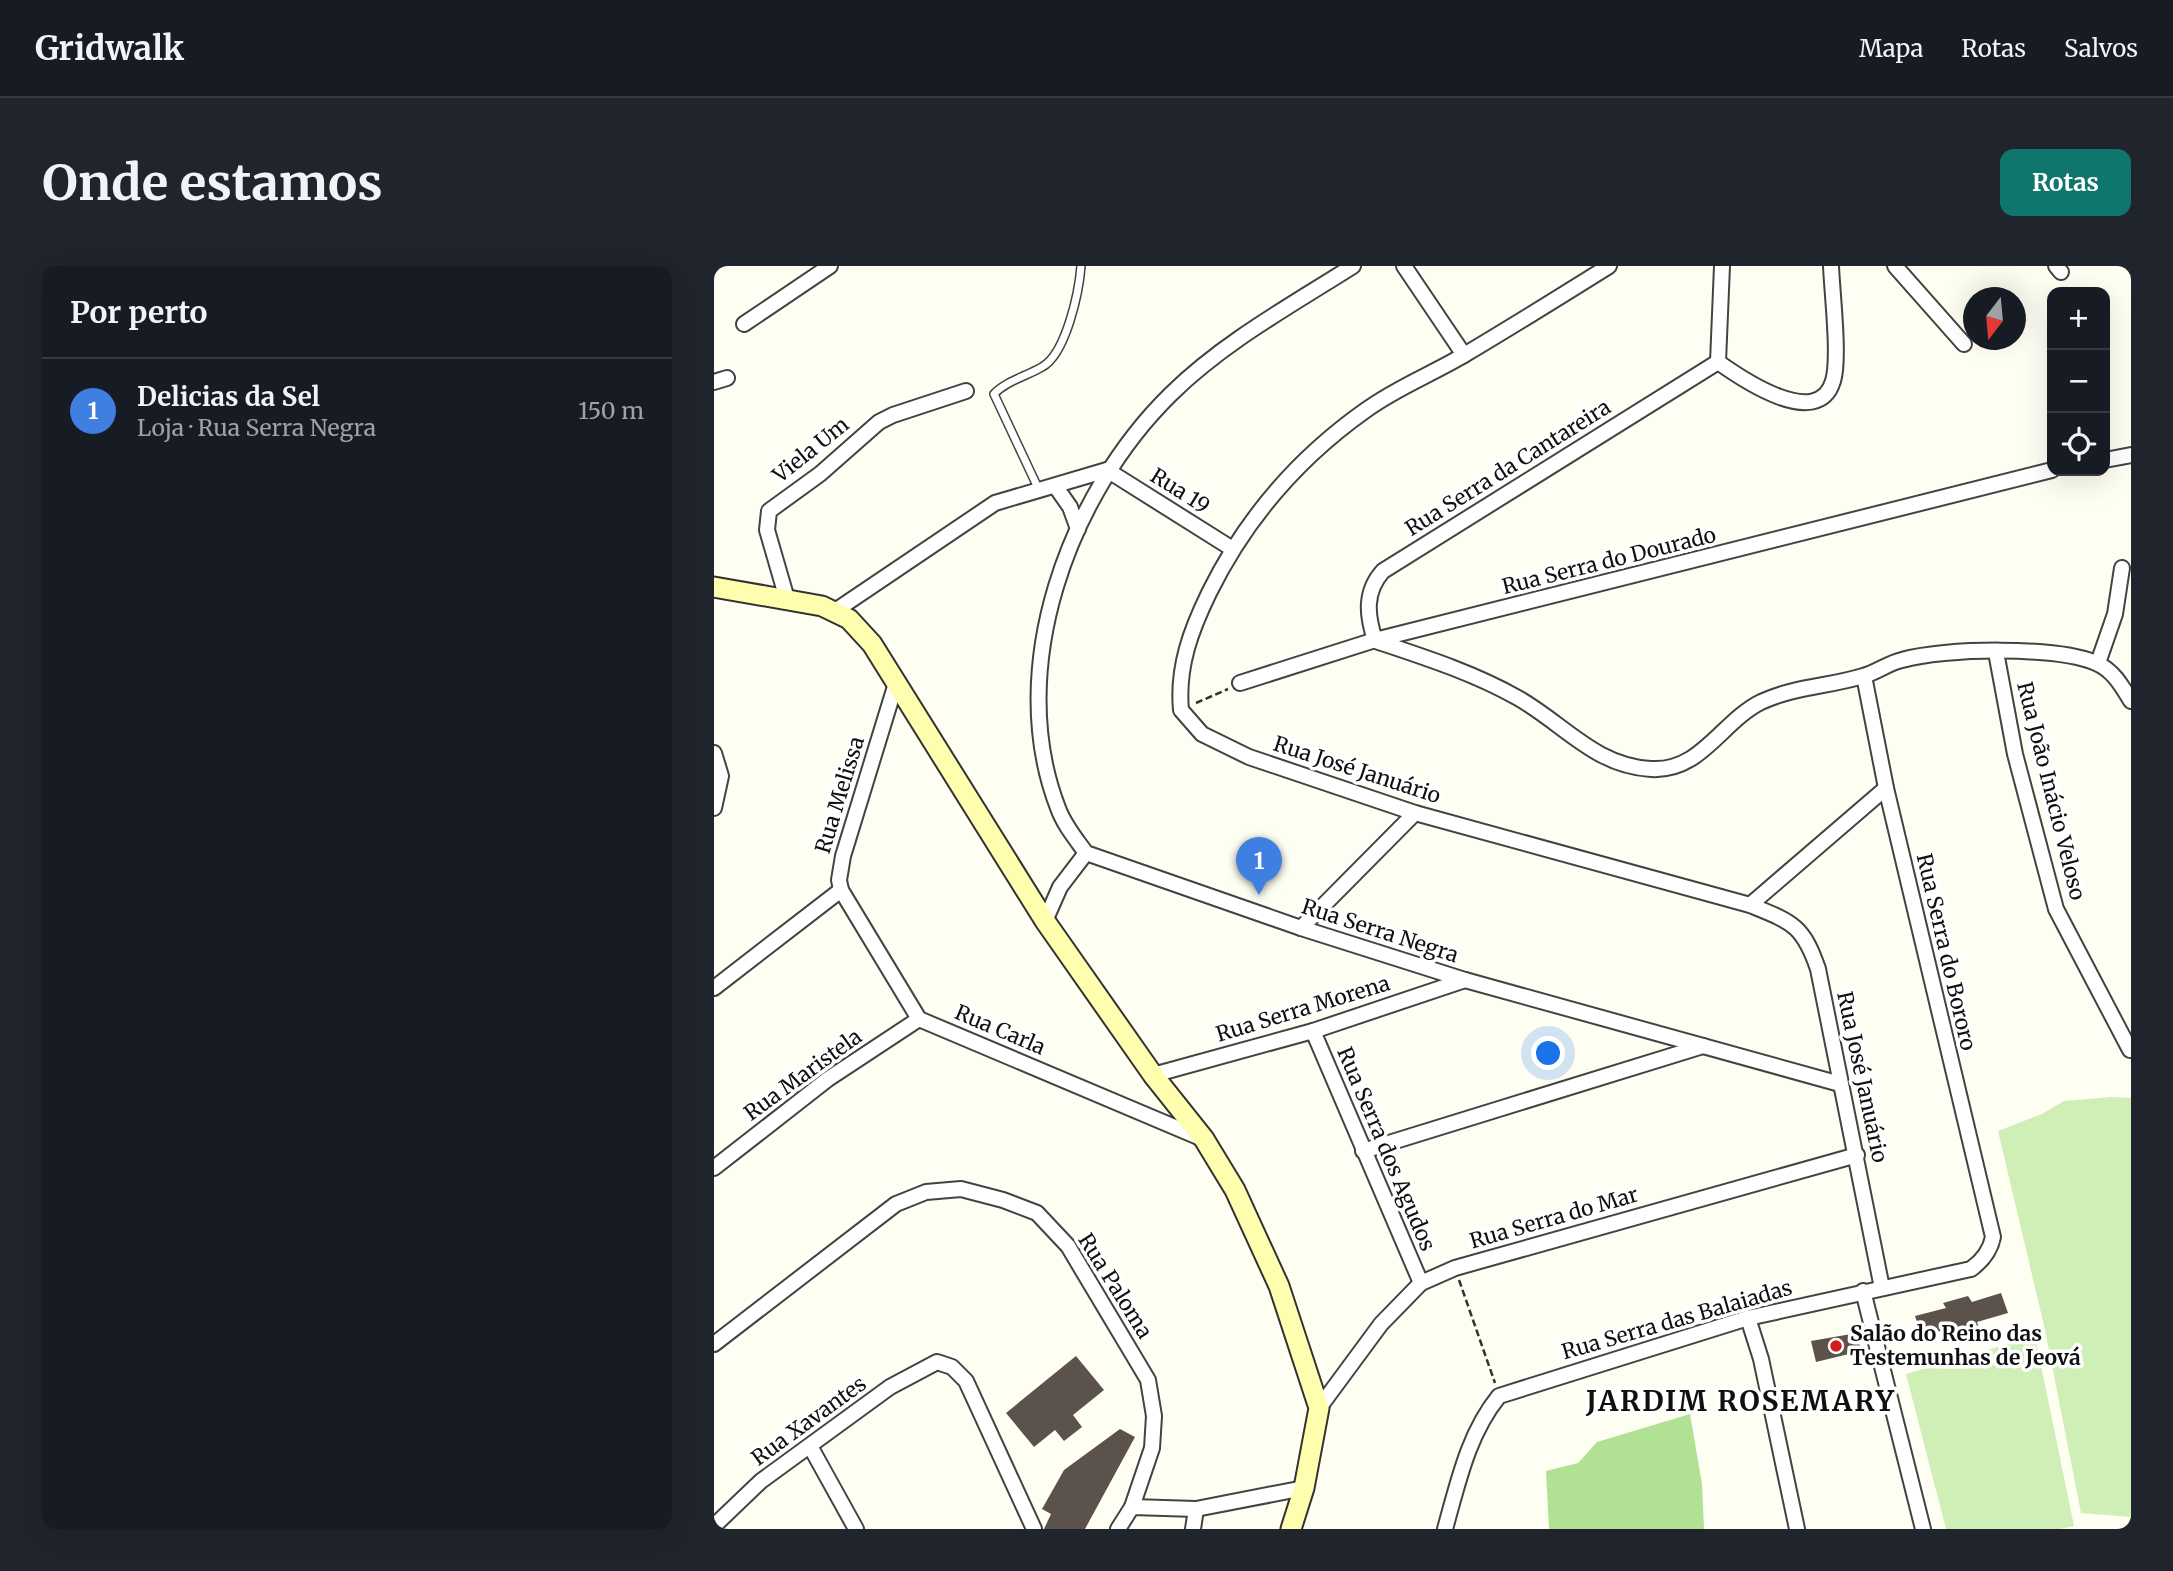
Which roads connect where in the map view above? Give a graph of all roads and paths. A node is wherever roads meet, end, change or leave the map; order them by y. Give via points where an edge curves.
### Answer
1 (830, 266) edge
2 (1081, 266) edge
3 (1353, 266) edge
4 (1404, 266) edge
5 (1609, 266) edge
6 (1722, 266) edge
7 (1831, 266) edge
8 (1895, 266) edge
9 (744, 324) dead end
10 (1963, 343) edge
11 (1464, 355) junction
12 (1718, 362) junction
13 (966, 391) dead end
14 (2131, 455) edge
15 (2110, 459) edge
16 (1107, 470) junction
17 (2047, 471) edge
18 (1056, 487) junction
19 (1040, 491) junction
20 (1078, 529) junction
21 (1231, 548) junction
22 (2122, 568) dead end
23 (714, 587) edge
24 (787, 599) junction
25 (835, 611) junction
26 (1375, 640) junction
27 (1996, 652) junction
28 (2098, 663) junction
29 (1864, 676) junction
30 (897, 680) junction
31 (1240, 683) joint
32 (2131, 701) edge
33 (1181, 710) junction
34 (714, 753) edge
35 (1886, 788) junction
36 (714, 808) edge
37 (1415, 813) junction
38 (1086, 853) junction
39 (841, 890) junction
40 (1750, 905) junction
41 (1045, 921) junction
42 (1301, 928) junction
43 (1465, 980) junction
44 (714, 988) edge
45 (919, 1019) junction
46 (1313, 1031) junction
47 (1703, 1046) junction
48 (2130, 1050) edge
49 (1153, 1075) junction
50 (1840, 1084) junction
51 (1204, 1139) junction
52 (1363, 1151) junction
53 (1857, 1155) junction
54 (714, 1168) edge
55 (1993, 1237) joint
56 (1455, 1268) junction
57 (1420, 1283) junction
58 (1882, 1288) junction
59 (1863, 1291) junction
60 (1748, 1318) junction
61 (714, 1344) edge
62 (1499, 1396) junction
63 (1319, 1408) junction
64 (810, 1446) junction
65 (1304, 1488) junction
66 (1132, 1507) junction
67 (1196, 1509) junction
68 (714, 1526) edge
69 (856, 1529) edge
70 (1034, 1529) edge
71 (1118, 1529) edge
72 (1194, 1529) edge
73 (1291, 1529) edge
74 (1445, 1529) edge
75 (1797, 1529) edge
76 (1923, 1529) edge

1 - 9 street
2 - 19 lane via 1056,354 1042,367 995,392
3 - 16 street via 1216,353 1169,396
4 - 11 street
5 - 11 street
6 - 12 street
7 - 12 street via 1834,378 1824,396 1808,404 1796,402 1752,384
8 - 10 street
11 - 21 street via 1367,409 1316,450 1272,492
12 - 26 street, Rua Serra da Cantareira via 1382,571 1368,601
13 - 24 street, Viela Um via 879,422 769,511 767,530
14 - 15 street
16 - 18 street
16 - 20 street
16 - 21 street, Rua 19
17 - 26 street, Rua Serra do Dourado
18 - 19 street
18 - 20 street
19 - 25 street via 1011,496 972,516
20 - 38 street via 1050,611 1039,685 1040,736 1058,810
21 - 33 street via 1191,634 1182,664
22 - 28 street via 2115,614
23 - 24 street
24 - 25 street
25 - 30 street via 872,644
26 - 29 street via 1489,683 1521,699 1601,756 1650,769 1693,759 1756,704 1788,690
26 - 31 street, Rua Serra do Dourado
27 - 28 street via 2062,654
27 - 29 street via 1901,660
27 - 48 street, Rua João Inácio Veloso via 2015,754 2056,909
28 - 32 street
29 - 35 street, Rua Serra do Bororo
30 - 39 street, Rua Melissa via 843,856
30 - 41 street
31 - 33 path
33 - 37 street, Rua José Januário via 1219,745
34 - 36 street via 721,776
35 - 40 street
35 - 55 street, Rua Serra do Bororo
37 - 40 street, Rua José Januário
37 - 42 street
38 - 41 street via 1060,887
38 - 42 street, Rua Serra Negra
39 - 44 street
39 - 45 street
40 - 50 street, Rua José Januário via 1779,917 1806,937 1818,969
41 - 49 street
42 - 43 street, Rua Serra Negra
43 - 46 street, Rua Serra Morena
43 - 47 street, Rua Serra Negra
45 - 51 street, Rua Carla
45 - 54 street, Rua Maristela via 828,1079
46 - 49 street, Rua Serra Morena
46 - 52 street, Rua Serra dos Agudos
47 - 50 street, Rua Serra Negra
47 - 52 street
49 - 51 street
50 - 53 street, Rua José Januário
51 - 63 street via 1235,1190 1279,1286
52 - 57 street, Rua Serra dos Agudos
53 - 56 street, Rua Serra do Mar
53 - 58 street, Rua José Januário
55 - 58 street, Rua Serra das Balaiadas via 1986,1255 1970,1269
56 - 57 street, Rua Serra do Mar
56 - 62 path
57 - 63 street, Rua Serra do Mar via 1381,1324
58 - 59 street, Rua Serra das Balaiadas
59 - 60 street, Rua Serra das Balaiadas
59 - 76 street
60 - 62 street, Rua Serra das Balaiadas
60 - 75 street
61 - 66 street, Rua Paloma via 896,1204 926,1192 961,1189 1037,1213 1068,1246 1149,1380 1152,1448
62 - 74 street via 1474,1436
63 - 65 street
64 - 68 street, Rua Xavantes via 761,1481
64 - 69 street
64 - 70 street, Rua Xavantes via 890,1387 937,1362 952,1367 966,1381
65 - 67 street
65 - 73 street
66 - 67 street
66 - 71 street, Rua Paloma
67 - 72 street

